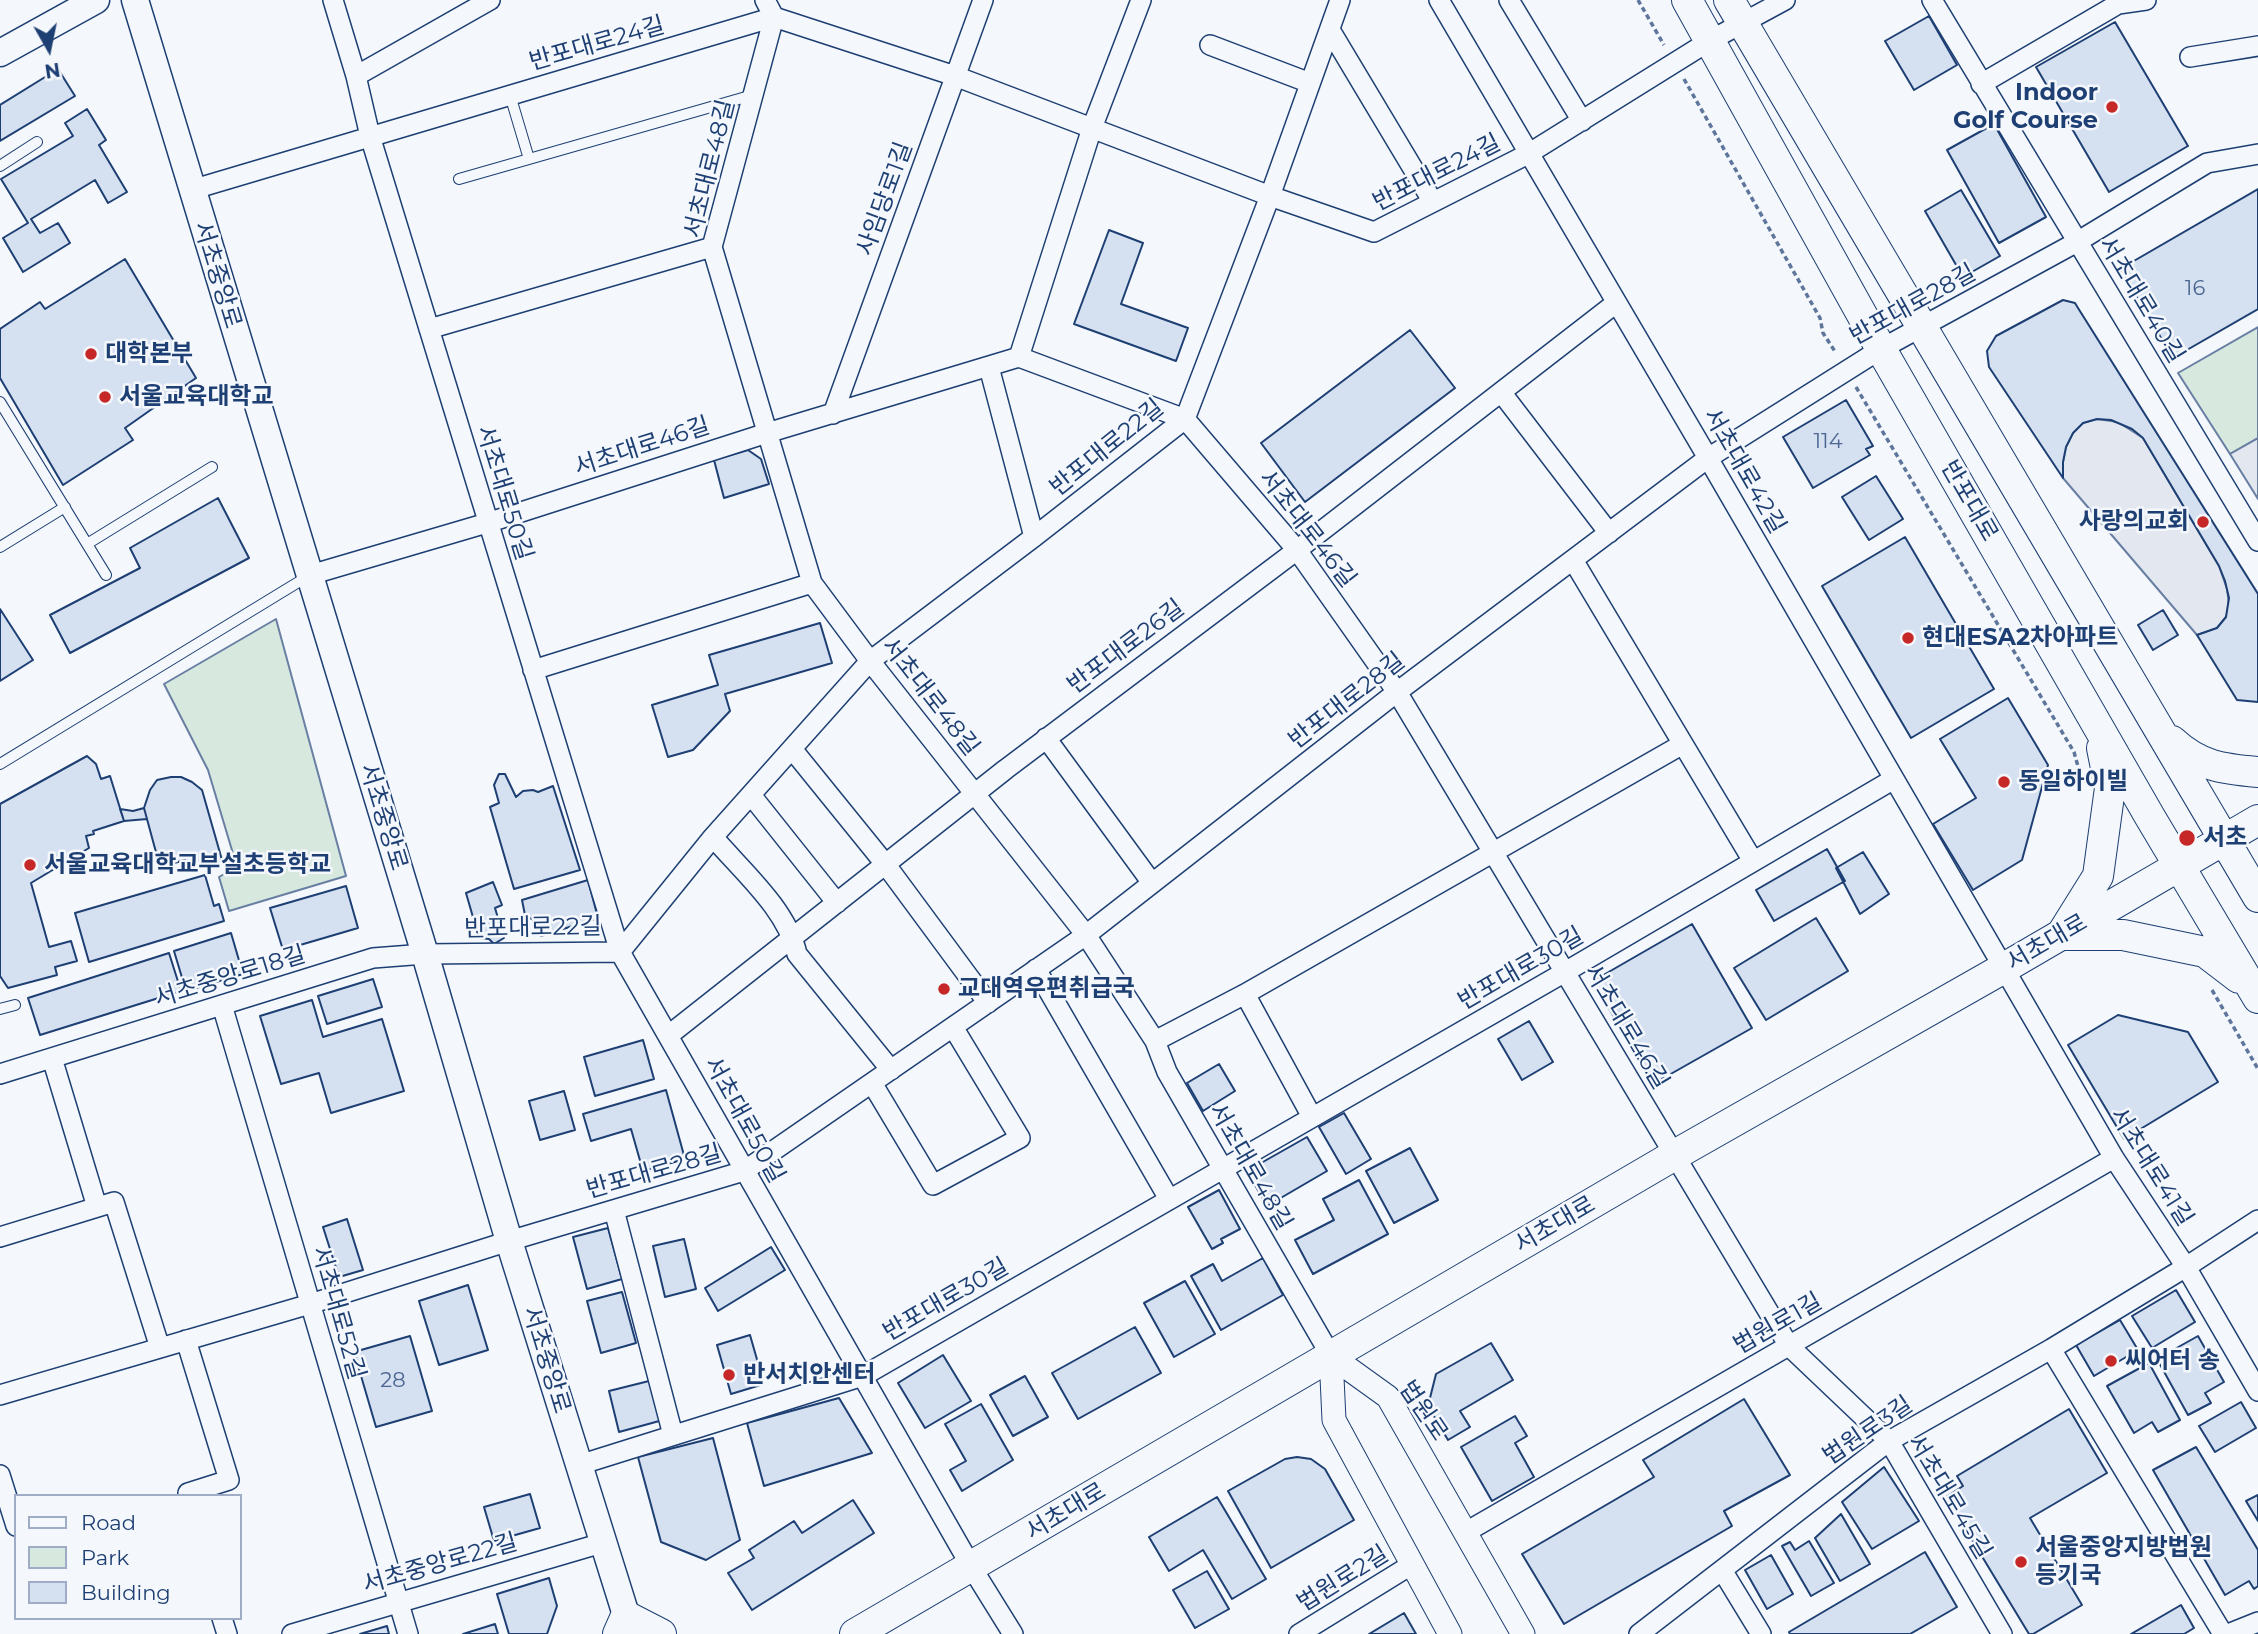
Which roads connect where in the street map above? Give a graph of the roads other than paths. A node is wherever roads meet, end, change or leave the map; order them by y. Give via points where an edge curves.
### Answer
1 (96, 0) edge
2 (135, 0) edge
3 (333, 0) edge
4 (490, 0) edge
5 (983, 0) edge
6 (1141, 0) edge
7 (1340, 0) edge
8 (1439, 0) edge
9 (1509, 0) edge
10 (1687, 0) edge
11 (1785, 0) edge
12 (1932, 0) edge
13 (2146, 0) edge
14 (770, 9) edge
15 (1736, 12) edge
16 (1330, 30) junction
17 (1712, 40) junction
18 (1210, 45) dead end
19 (2258, 46) edge
20 (0, 54) edge
21 (2190, 57) dead end
22 (356, 76) junction
23 (955, 76) junction
24 (1310, 83) junction
25 (1982, 84) junction
26 (510, 95) junction
27 (753, 95) junction
28 (1581, 121) junction
29 (1092, 128) junction
30 (370, 136) junction
31 (37, 142) dead end
32 (2258, 153) edge
33 (1528, 154) junction
34 (529, 159) junction
35 (0, 166) edge
36 (459, 179) dead end
37 (191, 190) junction
38 (1270, 196) junction
39 (1433, 202) junction
40 (2077, 242) junction
41 (712, 247) junction
42 (1616, 303) junction
43 (1923, 326) junction
44 (429, 329) junction
45 (1881, 349) junction
46 (1019, 357) junction
47 (989, 366) junction
48 (1501, 392) junction
49 (0, 402) edge
50 (833, 414) junction
51 (1185, 419) junction
52 (767, 433) junction
53 (1708, 458) junction
54 (212, 467) dead end
55 (65, 507) junction
56 (487, 523) junction
57 (1609, 533) junction
58 (1034, 537) junction
59 (2258, 541) edge
60 (87, 544) junction
61 (0, 547) edge
62 (1297, 550) junction
63 (1573, 560) junction
64 (106, 575) dead end
65 (310, 575) junction
66 (812, 583) junction
67 (870, 661) junction
68 (533, 670) junction
69 (1398, 692) junction
70 (2098, 725) junction
71 (2161, 730) junction
72 (1046, 738) junction
73 (1683, 744) junction
74 (792, 749) junction
75 (0, 764) edge
76 (2258, 772) edge
77 (1894, 779) junction
78 (975, 794) junction
79 (751, 795) junction
80 (2258, 820) edge
81 (713, 838) junction
82 (2224, 840) junction
83 (1492, 851) junction
84 (1753, 862) junction
85 (886, 865) junction
86 (2180, 866) junction
87 (1152, 883) junction
88 (2258, 897) edge
89 (837, 903) junction
90 (1086, 935) junction
91 (2061, 935) junction
92 (793, 938) junction
93 (620, 952) junction
94 (425, 954) junction
95 (2004, 968) junction
96 (1036, 969) junction
97 (1564, 972) junction
98 (2255, 993) edge
99 (1245, 994) junction
100 (988, 1003) junction
101 (15, 1005) dead end
102 (222, 1005) junction
103 (0, 1009) edge
104 (953, 1027) junction
105 (669, 1035) junction
106 (1155, 1041) junction
107 (52, 1058) junction
108 (891, 1070) junction
109 (0, 1074) edge
110 (872, 1083) junction
111 (1312, 1117) junction
112 (1674, 1156) junction
113 (2114, 1158) junction
114 (1222, 1167) junction
115 (744, 1171) junction
116 (1169, 1199) junction
117 (97, 1207) junction
118 (614, 1210) junction
119 (2258, 1220) edge
120 (0, 1237) edge
121 (509, 1241) junction
122 (2186, 1268) junction
123 (310, 1304) junction
124 (186, 1340) junction
125 (1788, 1346) junction
126 (160, 1348) junction
127 (2051, 1349) junction
128 (1331, 1356) junction
129 (863, 1376) junction
130 (2258, 1391) edge
131 (0, 1395) edge
132 (673, 1435) junction
133 (1889, 1441) junction
134 (579, 1465) junction
135 (0, 1475) edge
136 (188, 1494) edge
137 (14, 1520) edge
138 (1466, 1532) junction
139 (602, 1543) junction
140 (1411, 1565) junction
141 (972, 1568) junction
142 (1723, 1570) junction
143 (398, 1602) junction
144 (2258, 1622) edge
145 (626, 1628) edge
146 (292, 1634) edge
147 (408, 1634) edge
148 (661, 1634) edge
149 (855, 1634) edge
150 (1013, 1634) edge
151 (1299, 1634) edge
152 (1450, 1634) edge
153 (1523, 1634) edge
154 (1639, 1634) edge
155 (1761, 1634) edge
156 (2002, 1634) edge
157 (2225, 1634) edge

1 - 20 main road
2 - 37 main road, 서초중앙로
3 - 22 street, 서초대로50길
4 - 22 street
5 - 23 street, 사임당로1길
6 - 29 street
7 - 16 street, 반포대로22길
8 - 33 street, 서초대로42길
9 - 28 street
10 - 17 main road, 반포대로
11 - 15 street, 반포대로24길
12 - 25 street, 서초대로40길
13 - 25 street via 2119,4
14 - 23 street, 반포대로24길
14 - 26 street, 반포대로24길
14 - 27 street, 서초대로48길
15 - 17 street, 반포대로24길
15 - 43 main road, 반포대로
16 - 24 street, 반포대로22길
16 - 39 street
17 - 28 street, 반포대로24길
17 - 45 main road, 반포대로
18 - 24 street
19 - 21 street
22 - 30 street, 서초대로50길
23 - 29 street, 반포대로24길
23 - 50 street, 사임당로1길
24 - 38 street, 반포대로22길
25 - 40 street, 서초대로40길
26 - 30 street, 반포대로24길
26 - 34 lane
27 - 34 lane
27 - 41 street, 서초대로48길
28 - 33 street, 반포대로24길
29 - 38 street, 반포대로24길
29 - 46 street
30 - 37 street, 반포대로24길
30 - 44 street, 서초대로50길
31 - 35 lane
32 - 40 street, 반포대로28길 via 2207,163
33 - 39 street, 반포대로24길
33 - 42 street, 서초대로42길
34 - 36 lane
37 - 65 main road, 서초중앙로
38 - 39 street, 반포대로24길 via 1374,232
38 - 51 street, 반포대로22길
40 - 43 street, 반포대로28길
40 - 59 street, 서초대로40길
41 - 44 street
41 - 52 street, 서초대로48길
42 - 48 street, 반포대로26길
42 - 53 street, 서초대로42길
43 - 45 street, 반포대로28길
43 - 71 main road, 반포대로
44 - 56 street, 서초대로50길
45 - 53 street, 반포대로28길
45 - 70 main road, 반포대로
46 - 47 street, 서초대로46길
46 - 51 street, 서초대로46길
47 - 50 street, 서초대로46길
47 - 58 street
48 - 57 street
48 - 62 street, 반포대로26길
49 - 55 lane
50 - 52 street, 서초대로46길
51 - 58 street, 반포대로22길
51 - 62 street, 서초대로46길
52 - 56 street, 서초대로46길
52 - 66 street, 서초대로48길
53 - 57 street, 반포대로28길
53 - 77 street, 서초대로42길
54 - 60 lane
55 - 60 lane
55 - 61 lane
56 - 65 street, 서초대로46길
56 - 68 street, 서초대로50길
57 - 63 street, 반포대로28길
58 - 67 street, 반포대로22길
60 - 64 lane
62 - 69 street, 서초대로46길
62 - 72 street, 반포대로26길
63 - 69 street, 반포대로28길
63 - 73 street
65 - 75 lane
65 - 94 main road, 서초중앙로
66 - 67 street, 서초대로48길
66 - 68 street
67 - 74 street, 반포대로22길
67 - 78 street, 서초대로48길
68 - 93 street, 서초대로50길
69 - 83 street, 서초대로46길
69 - 87 street, 반포대로28길
70 - 86 main road, 반포대로
70 - 91 main road via 2110,788 2098,876
71 - 76 main road via 2186,754 2209,766
71 - 82 main road, 반포대로
72 - 78 street, 반포대로26길
72 - 87 street
73 - 83 street
73 - 84 street
74 - 79 street, 반포대로22길
74 - 85 street
77 - 84 street, 반포대로30길
77 - 95 street, 서초대로42길
78 - 85 street, 반포대로26길
78 - 90 street, 서초대로48길
79 - 81 street, 반포대로22길
79 - 89 street
80 - 82 main road, 서초대로
81 - 92 street via 784,919
81 - 93 street, 반포대로22길
82 - 86 main road, 서초대로
82 - 88 main road, 반포대로
83 - 97 street, 서초대로46길
83 - 99 street
84 - 97 street, 반포대로30길
85 - 89 street, 반포대로26길
85 - 100 street
86 - 91 main road, 서초대로
86 - 98 main road, 반포대로
87 - 90 street, 반포대로28길
89 - 92 street, 반포대로26길
90 - 96 street, 반포대로28길
90 - 106 street, 서초대로48길
91 - 95 main road, 서초대로
91 - 98 main road via 2123,935 2205,952
92 - 105 street, 반포대로26길
92 - 108 street via 797,954
93 - 94 street, 반포대로22길
93 - 105 street, 서초대로50길
94 - 102 street, 서초중앙로18길 via 373,958
94 - 121 main road, 서초중앙로
95 - 112 main road, 서초대로
95 - 113 street, 서초대로41길
96 - 100 street, 반포대로28길
96 - 116 street
97 - 111 street, 반포대로30길
97 - 112 street, 서초대로46길
99 - 106 street
99 - 111 street
100 - 104 street, 반포대로28길
101 - 103 lane
102 - 107 street, 서초중앙로18길
102 - 123 street, 서초대로52길
104 - 108 street, 반포대로28길
104 - 110 street via 1020,1138 933,1185
105 - 115 street, 서초대로50길
106 - 114 street, 서초대로48길 via 1167,1072
107 - 109 street, 서초중앙로18길
107 - 117 street
108 - 110 street, 반포대로28길
110 - 115 street, 반포대로28길
111 - 114 street, 반포대로30길
112 - 125 street, 서초대로45길
112 - 128 main road, 서초대로
113 - 122 street, 서초대로41길
113 - 125 street, 법원로1길
114 - 116 street, 반포대로30길
114 - 128 street, 서초대로48길
115 - 118 street, 반포대로28길
115 - 129 street, 서초대로50길
116 - 129 street, 반포대로30길
117 - 120 street
117 - 126 street via 114,1202
118 - 121 street, 반포대로28길
118 - 132 street
119 - 122 street, 법원로3길
121 - 123 street, 반포대로28길
121 - 134 main road, 서초중앙로
122 - 127 street, 법원로3길
122 - 130 street, 서초대로41길
123 - 124 street, 반포대로28길
123 - 143 street, 서초대로52길
124 - 126 street, 반포대로28길
124 - 136 street via 229,1480
125 - 133 street, 서초대로45길
125 - 138 street, 법원로1길
126 - 131 street, 반포대로28길
127 - 133 street, 법원로3길
127 - 157 street
128 - 138 street, 법원로 via 1388,1397
128 - 140 street via 1334,1420
128 - 141 main road, 서초대로
129 - 132 street, 반포대로30길
129 - 141 street, 서초대로50길
132 - 134 street, 반포대로30길
133 - 142 street, 법원로3길
133 - 156 street, 서초대로45길
134 - 139 main road, 서초중앙로
135 - 137 street
138 - 153 street, 법원로
139 - 143 street, 서초중앙로22길
139 - 145 main road, 서초중앙로
140 - 151 street, 법원로2길
140 - 152 street
141 - 149 main road, 서초대로
141 - 150 street, 서초대로50길
142 - 154 street, 법원로3길
142 - 155 street
143 - 146 street, 서초중앙로22길
143 - 147 street, 서초대로52길
144 - 157 street
145 - 148 main road

